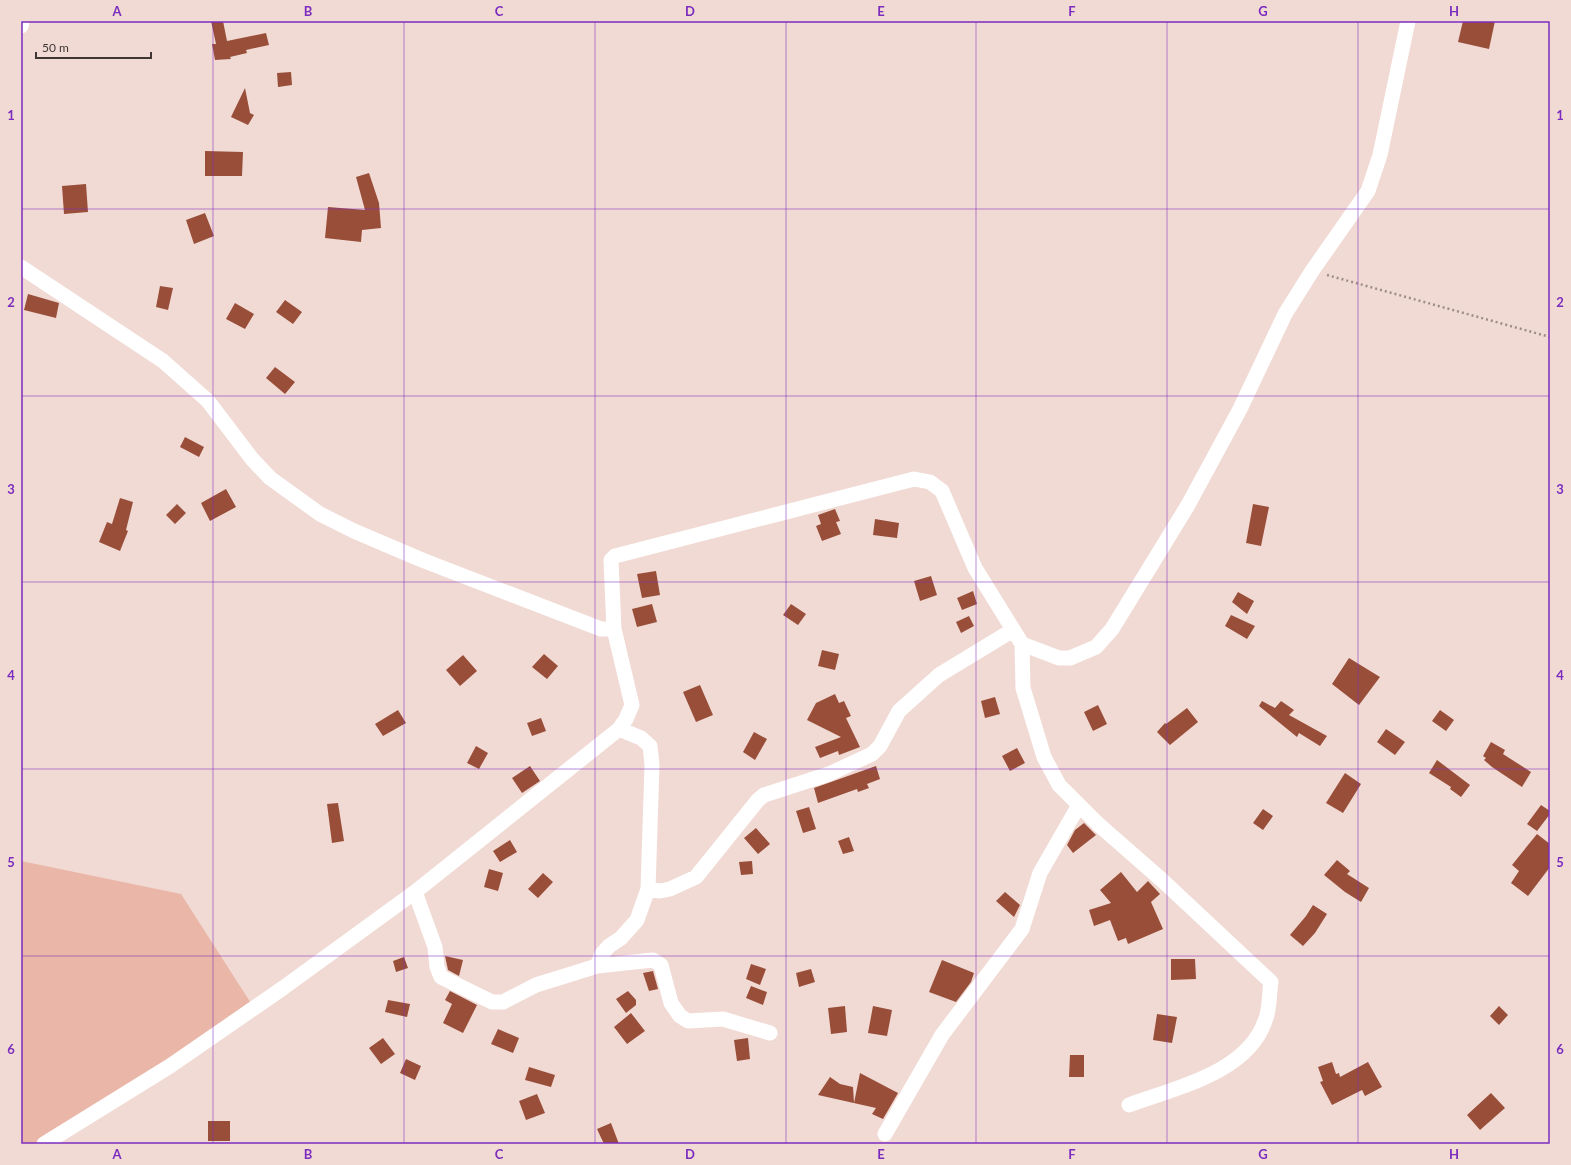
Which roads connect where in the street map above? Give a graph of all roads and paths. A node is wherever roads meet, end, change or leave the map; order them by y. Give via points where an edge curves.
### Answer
1 (22, 21) edge
2 (1408, 21) edge
3 (21, 26) edge
4 (21, 268) edge
5 (1312, 271) junction
6 (1550, 337) edge
7 (614, 629) junction
8 (1013, 630) junction
9 (1022, 644) junction
10 (619, 729) junction
11 (1079, 805) junction
12 (648, 889) junction
13 (415, 892) junction
14 (597, 966) junction
15 (770, 1033) dead end
16 (1129, 1105) dead end
17 (886, 1134) dead end
18 (44, 1144) edge

1 - 3 street
2 - 5 street via 1380,155 1368,191
4 - 7 street via 163,361 208,401 252,459 270,478 320,514 422,560 601,630
5 - 6 path
5 - 9 street via 1285,314 1240,409 1188,505 1112,629 1096,647 1070,658 1059,658
7 - 8 street via 612,557 914,479 930,482 942,491 974,568
7 - 10 street via 632,705
8 - 9 street
8 - 12 street via 939,675 899,710 880,746 872,754 829,774 764,795 696,877 670,890
9 - 11 street via 1023,688 1044,757 1059,785
10 - 12 street via 641,738 650,746 652,765
10 - 13 street
11 - 16 street via 1271,982 1266,1021 1250,1048 1211,1075
11 - 17 street via 1040,873 1022,929 942,1035
12 - 14 street via 637,920 602,954
13 - 14 street via 435,946 437,967 441,977 492,1002 503,1002 536,985
13 - 18 street via 170,1066
14 - 15 street via 652,960 661,965 671,1003 680,1016 688,1021 722,1019

